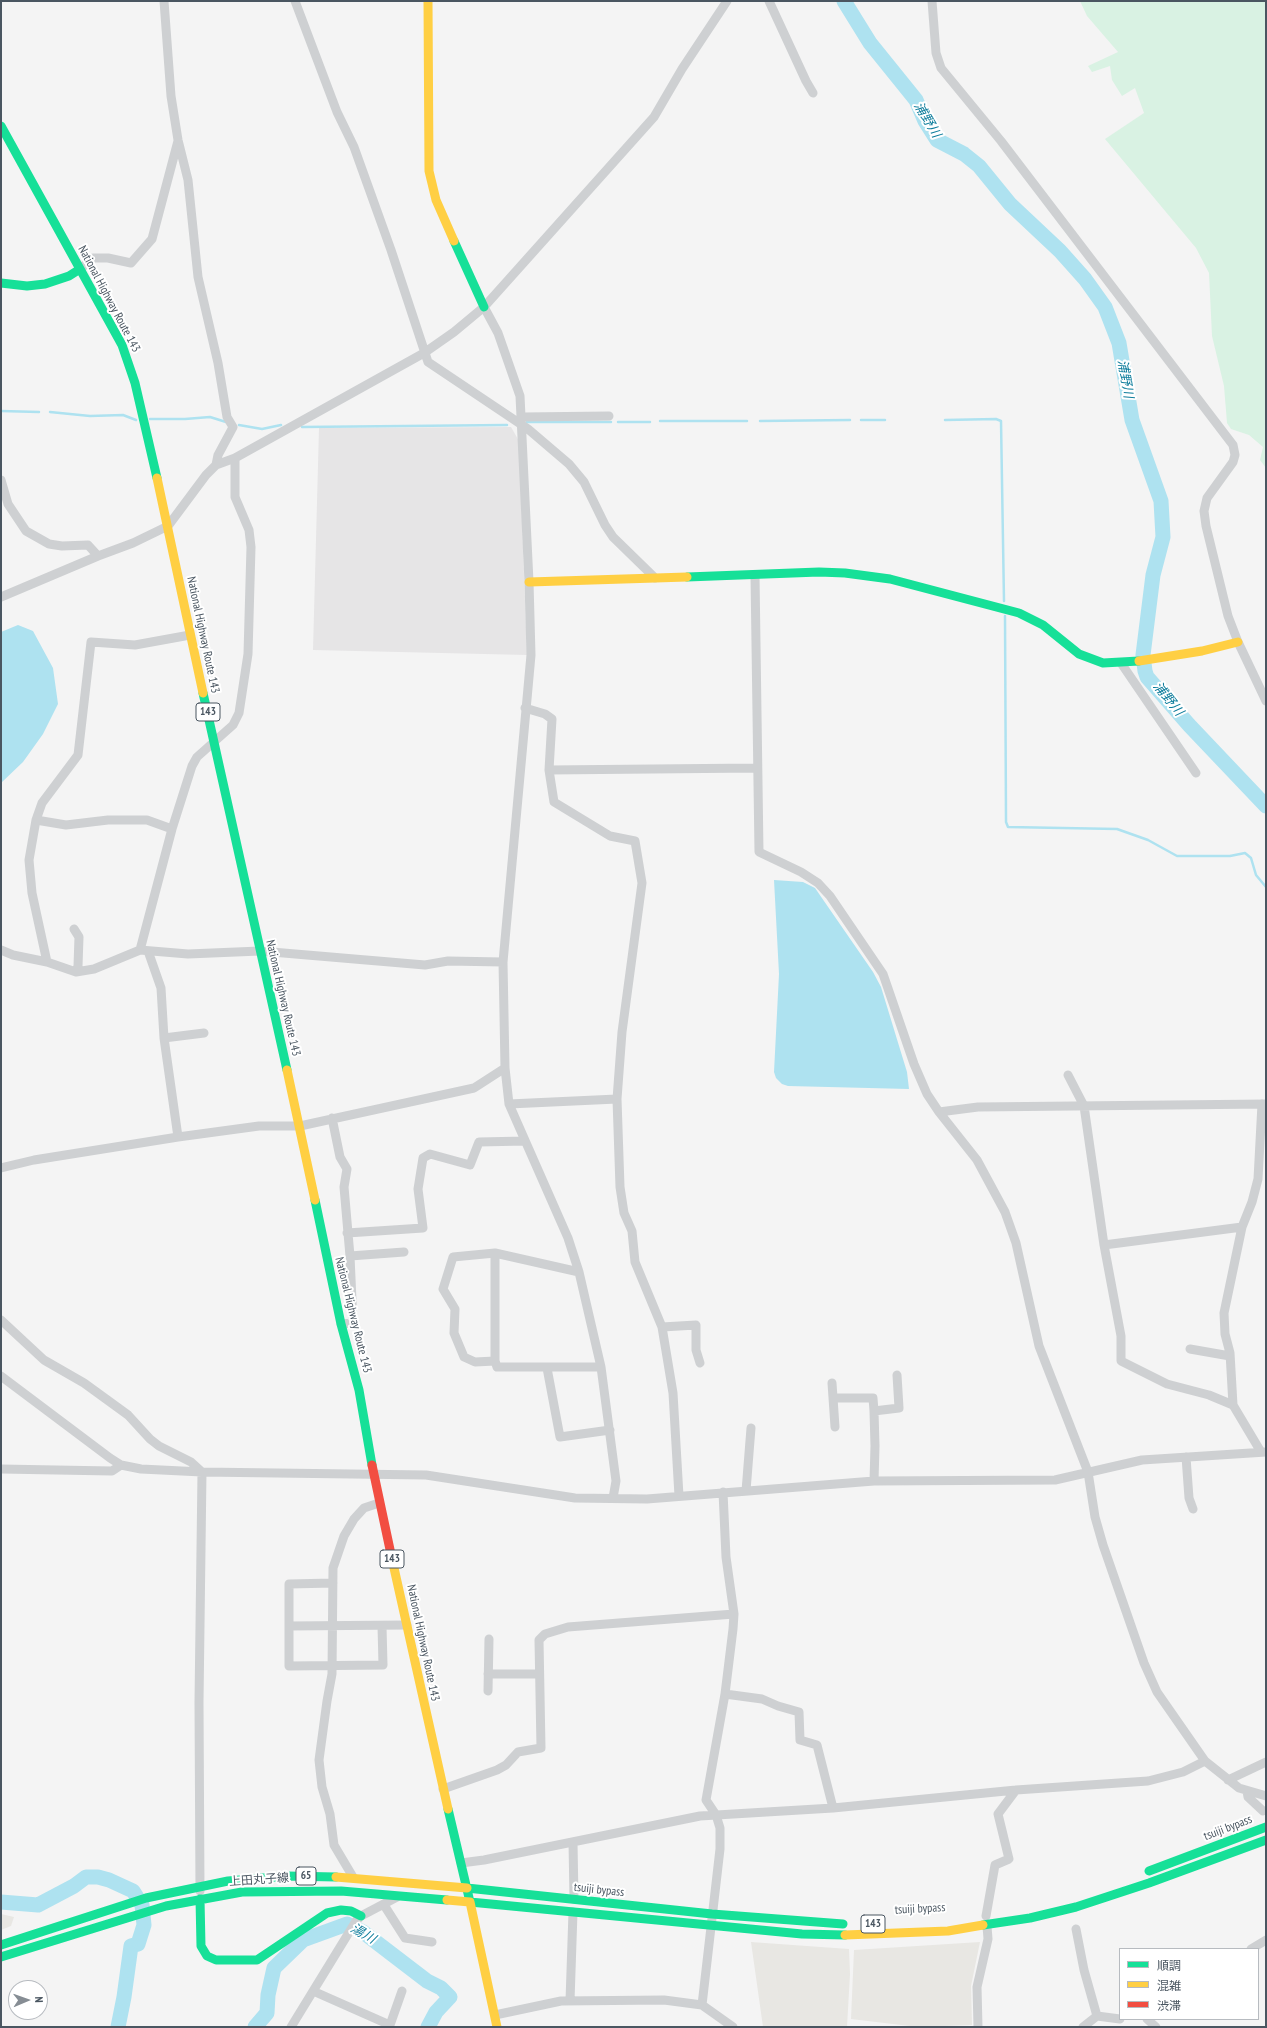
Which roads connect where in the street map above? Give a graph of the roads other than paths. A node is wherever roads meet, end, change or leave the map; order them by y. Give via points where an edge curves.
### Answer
1 (164, 1) edge
2 (294, 1) edge
3 (428, 1) edge
4 (727, 1) edge
5 (768, 1) edge
6 (932, 1) edge
7 (813, 93) dead end
8 (1, 126) edge
9 (178, 140) junction
10 (80, 269) junction
11 (1, 284) edge
12 (484, 307) junction
13 (424, 353) junction
14 (609, 416) dead end
15 (523, 421) junction
16 (235, 458) junction
17 (216, 465) junction
18 (1, 480) edge
19 (168, 526) junction
20 (98, 556) junction
21 (755, 575) junction
22 (655, 578) junction
23 (529, 582) junction
24 (1, 598) edge
25 (190, 635) junction
26 (1238, 642) junction
27 (1126, 662) junction
28 (1266, 701) edge
29 (525, 708) junction
30 (214, 741) junction
31 (756, 768) junction
32 (549, 770) junction
33 (1196, 773) dead end
34 (36, 820) junction
35 (172, 829) junction
36 (74, 929) dead end
37 (1, 950) edge
38 (144, 950) junction
39 (260, 951) junction
40 (47, 962) junction
41 (503, 962) junction
42 (76, 972) junction
43 (204, 1033) dead end
44 (164, 1038) junction
45 (505, 1068) junction
46 (1068, 1075) dead end
47 (617, 1099) junction
48 (509, 1104) junction
49 (1264, 1104) edge
50 (1084, 1106) junction
51 (939, 1112) junction
52 (332, 1118) junction
53 (300, 1126) junction
54 (178, 1137) junction
55 (525, 1141) junction
56 (1, 1168) edge
57 (1242, 1227) junction
58 (348, 1233) junction
59 (1104, 1244) junction
60 (404, 1252) dead end
61 (495, 1253) junction
62 (350, 1256) junction
63 (579, 1272) junction
64 (1, 1320) edge
65 (341, 1324) junction
66 (662, 1327) junction
67 (1190, 1349) dead end
68 (1230, 1356) junction
69 (495, 1362) junction
70 (700, 1364) dead end
71 (601, 1367) junction
72 (547, 1368) junction
73 (897, 1375) dead end
74 (1, 1376) edge
75 (832, 1383) dead end
76 (833, 1398) junction
77 (1233, 1405) junction
78 (874, 1411) junction
79 (835, 1427) dead end
80 (751, 1428) dead end
81 (610, 1430) junction
82 (1264, 1452) edge
83 (1186, 1457) junction
84 (121, 1465) junction
85 (1, 1469) edge
86 (202, 1472) junction
87 (1088, 1472) junction
88 (373, 1473) junction
89 (874, 1481) junction
90 (746, 1491) junction
91 (723, 1492) junction
92 (679, 1496) junction
93 (613, 1498) junction
94 (379, 1503) junction
95 (1193, 1509) dead end
96 (333, 1583) junction
97 (734, 1614) junction
98 (333, 1625) junction
99 (407, 1625) junction
100 (289, 1626) junction
101 (382, 1626) junction
102 (489, 1639) dead end
103 (332, 1666) junction
104 (488, 1674) junction
105 (539, 1674) junction
106 (488, 1691) dead end
107 (725, 1694) junction
108 (1205, 1761) junction
109 (1266, 1762) edge
110 (1228, 1780) junction
111 (442, 1790) junction
112 (1016, 1790) junction
113 (1247, 1791) junction
114 (1266, 1796) edge
115 (833, 1808) junction
116 (1262, 1811) dead end
117 (716, 1815) junction
118 (1266, 1827) edge
119 (1266, 1840) edge
120 (573, 1842) junction
121 (462, 1863) junction
122 (1138, 1875) dead end
123 (353, 1877) junction
124 (200, 1886) junction
125 (467, 1888) junction
126 (400, 1895) junction
127 (200, 1899) junction
128 (574, 1899) junction
129 (470, 1902) junction
130 (384, 1905) junction
131 (573, 1912) junction
132 (1006, 1912) dead end
133 (712, 1914) junction
134 (986, 1916) junction
135 (972, 1917) dead end
136 (358, 1919) junction
137 (855, 1924) dead end
138 (711, 1926) junction
139 (987, 1926) junction
140 (1076, 1929) dead end
141 (1266, 1940) edge
142 (432, 1942) dead end
143 (1, 1945) edge
144 (1253, 1948) edge
145 (1, 1957) edge
146 (313, 1991) junction
147 (402, 1991) dead end
148 (570, 2001) junction
149 (702, 2005) junction
150 (495, 2015) junction
151 (1097, 2016) junction
152 (1119, 2019) edge
153 (1148, 2020) edge
154 (292, 2027) edge
155 (497, 2027) edge
156 (734, 2027) edge
157 (978, 2027) edge
158 (1083, 2027) edge
159 (1156, 2027) edge

1 - 9 street via 171,96
2 - 13 street via 337,112 354,146 418,328
3 - 12 main road via 429,171 436,200
4 - 12 street via 654,116
5 - 7 street
6 - 26 street via 936,53 941,68 1001,141 1233,445 1233,462 1212,489 1204,511 1216,569
8 - 10 main road, National Highway Route 143 / 143
9 - 10 street via 152,240 131,263 93,258
9 - 17 street via 188,180 198,277 218,363 227,417 233,428 218,455
10 - 11 main road via 69,276 45,284
10 - 19 main road, National Highway Route 143 / 143 via 122,345 129,365
12 - 13 street
12 - 15 street via 492,319 509,362 520,396
13 - 15 street via 428,362
13 - 16 street
14 - 15 street
15 - 22 street via 577,473 613,537
15 - 23 street
16 - 17 street
16 - 30 street via 235,497 249,530 251,547 248,654 239,713 233,725
17 - 19 street
18 - 20 street via 8,504 26,531 49,544 88,545
19 - 20 street
19 - 25 main road, National Highway Route 143 / 143
20 - 24 street
21 - 22 main road
21 - 27 main road via 826,572 890,580 1020,613 1043,625 1071,649 1085,657 1103,663
21 - 31 street
22 - 23 main road
23 - 29 street via 531,655
25 - 30 main road, National Highway Route 143 / 143
25 - 34 street via 135,645 90,642 78,755 42,803
26 - 27 main road via 1202,651
26 - 28 street
27 - 33 street
29 - 32 street via 546,714 552,719
29 - 41 street
30 - 35 street via 197,757 192,766
30 - 39 main road, National Highway Route 143 / 143
31 - 32 street
31 - 51 street via 759,852 801,872 818,883 830,896 883,974 914,1064
32 - 47 street via 554,802 610,836 635,842 642,883 622,1032
34 - 35 street via 66,825 108,820 147,820
34 - 40 street via 30,860 31,886
35 - 38 street
36 - 42 street via 79,937
37 - 40 street
38 - 39 street via 188,954
38 - 42 street via 94,969
38 - 44 street via 161,988
39 - 41 street via 425,965 448,961
39 - 53 main road, National Highway Route 143 / 143
40 - 42 street
41 - 45 street
43 - 44 street
44 - 54 street
45 - 48 street
45 - 52 street via 474,1088
46 - 50 street
47 - 48 street
47 - 66 street via 620,1187 624,1213 632,1231 635,1262
48 - 55 street
49 - 50 street
49 - 57 street via 1258,1179
50 - 51 street via 978,1107
50 - 59 street
51 - 87 street via 977,1160 1005,1212 1016,1242 1039,1346
52 - 53 street
52 - 58 street via 340,1157 347,1169 344,1186
53 - 54 street via 259,1126
53 - 65 main road, National Highway Route 143 / 143
54 - 56 street via 34,1160
55 - 58 street via 480,1142 470,1166 430,1154 423,1158 418,1189 423,1228
55 - 63 street via 568,1238
57 - 59 street
57 - 68 street via 1224,1313
58 - 62 street
59 - 77 street via 1121,1336 1121,1361 1167,1384 1209,1395
60 - 62 street
61 - 63 street
61 - 69 street
61 - 69 street via 453,1257 443,1289 455,1309 454,1333 464,1357 475,1362
62 - 65 street via 353,1323
63 - 71 street
64 - 86 street via 44,1360 84,1383 128,1415 150,1439 191,1462
65 - 88 main road, National Highway Route 143 / 143 via 360,1390
66 - 70 street via 696,1325 696,1350
66 - 92 street via 673,1393
67 - 68 street
68 - 77 street
69 - 72 street via 497,1367
71 - 72 street
71 - 81 street
72 - 81 street via 560,1437
73 - 78 street via 899,1408
74 - 84 street
75 - 76 street
76 - 78 street via 873,1398
76 - 79 street
77 - 82 street
78 - 89 street
80 - 90 street
81 - 93 street via 616,1481
82 - 83 street
83 - 87 street via 1142,1460
83 - 95 street via 1189,1498
84 - 85 street via 112,1471
84 - 86 street via 156,1471
86 - 88 street
86 - 124 street
87 - 89 street via 1054,1480
87 - 108 street via 1095,1517 1103,1545 1144,1663 1157,1692
88 - 93 street via 426,1475 554,1496
88 - 94 main road, National Highway Route 143 / 143
89 - 90 street
90 - 91 street
91 - 92 street
91 - 97 street via 726,1557
92 - 93 street via 647,1499
94 - 96 street via 364,1508 344,1536 332,1568
94 - 99 main road, National Highway Route 143 / 143
96 - 98 street
96 - 100 street via 289,1584
97 - 105 street via 568,1627 545,1634 539,1640
97 - 107 street
98 - 100 street
98 - 101 street
98 - 103 street
99 - 101 street
99 - 111 main road, National Highway Route 143 / 143
100 - 103 street via 289,1666
101 - 103 street via 383,1665
102 - 104 street
103 - 123 street via 319,1760 334,1845
104 - 105 street
104 - 106 street
105 - 111 street via 541,1748 518,1752 506,1765 497,1770
107 - 115 street via 762,1699 799,1712 800,1740 818,1745
107 - 117 street via 706,1800
108 - 110 street
108 - 112 street via 1183,1772 1148,1781
109 - 110 street
110 - 113 street
111 - 121 main road, National Highway Route 143 / 143
112 - 115 street
112 - 134 street via 998,1814 1009,1858 995,1864
113 - 114 street
113 - 116 street via 1248,1797
115 - 117 street
117 - 120 street
117 - 133 street via 720,1828 720,1848
118 - 122 main road, tsuiji bypass
119 - 139 main road, tsuiji bypass / 143 via 1076,1907
120 - 121 street
120 - 128 street
121 - 125 main road, National Highway Route 143 / 143
123 - 124 main road, 上田丸子線 / 65 via 270,1877
123 - 125 main road, 上田丸子線 / 65
124 - 127 street
124 - 143 main road, 上田丸子線 / 65 via 118,1906
125 - 128 main road, tsuiji bypass / 143
125 - 129 main road, National Highway Route 143 / 143
126 - 127 main road, 上田丸子線 / 65 via 300,1890 242,1892
126 - 129 main road, 上田丸子線 / 65
126 - 130 street
127 - 136 main road via 201,1946 207,1956 216,1960 257,1960 327,1913 351,1911
127 - 145 main road, 上田丸子線 / 65 via 151,1910
128 - 133 main road, tsuiji bypass / 143
129 - 131 main road, tsuiji bypass / 143
129 - 150 main road
130 - 136 street
130 - 142 street via 405,1938
131 - 138 main road, tsuiji bypass / 143
131 - 148 street
132 - 134 main road
133 - 137 main road, tsuiji bypass / 143
133 - 138 street
134 - 135 main road
136 - 146 street
138 - 139 main road, tsuiji bypass / 143 via 802,1934 867,1936
138 - 149 street
139 - 157 street via 988,1939 977,1987
140 - 151 street
141 - 144 street
146 - 147 street via 390,2025
146 - 154 street
148 - 149 street via 664,2000
148 - 150 street
149 - 156 street
150 - 155 main road
151 - 152 street
151 - 158 street
153 - 159 street

